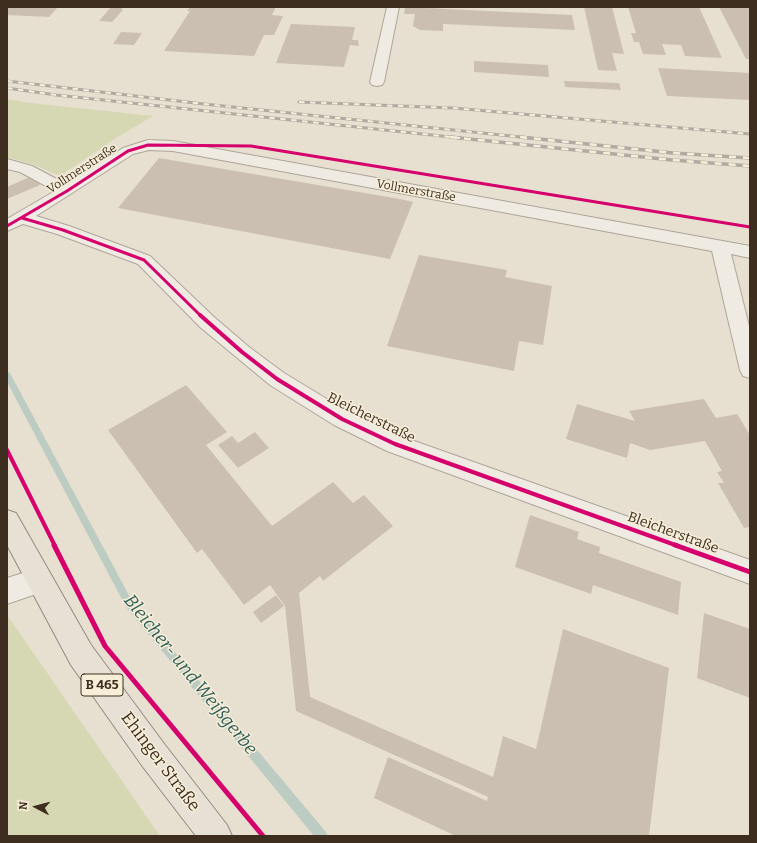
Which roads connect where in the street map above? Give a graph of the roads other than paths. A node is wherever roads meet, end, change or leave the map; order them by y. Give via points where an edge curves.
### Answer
1 (393, 7) edge
2 (377, 82) dead end
3 (7, 164) edge
4 (67, 191) junction
5 (14, 222) edge
6 (720, 247) junction
7 (750, 252) edge
8 (750, 370) edge
9 (7, 521) edge
10 (750, 572) edge
11 (39, 581) junction
12 (7, 591) edge
13 (216, 836) edge

1 - 2 street
3 - 4 street via 26,169
4 - 5 street, Vollmerstraße
4 - 6 street, Vollmerstraße via 128,151 148,146 173,146
5 - 10 street, Bleicherstraße via 70,232 144,260 207,322 242,352 277,379 342,419 395,444
6 - 7 street, Vollmerstraße
6 - 8 street
9 - 11 main road, Ehinger Straße / B 465
11 - 12 street
11 - 13 main road, Ehinger Straße / B 465 via 81,655

